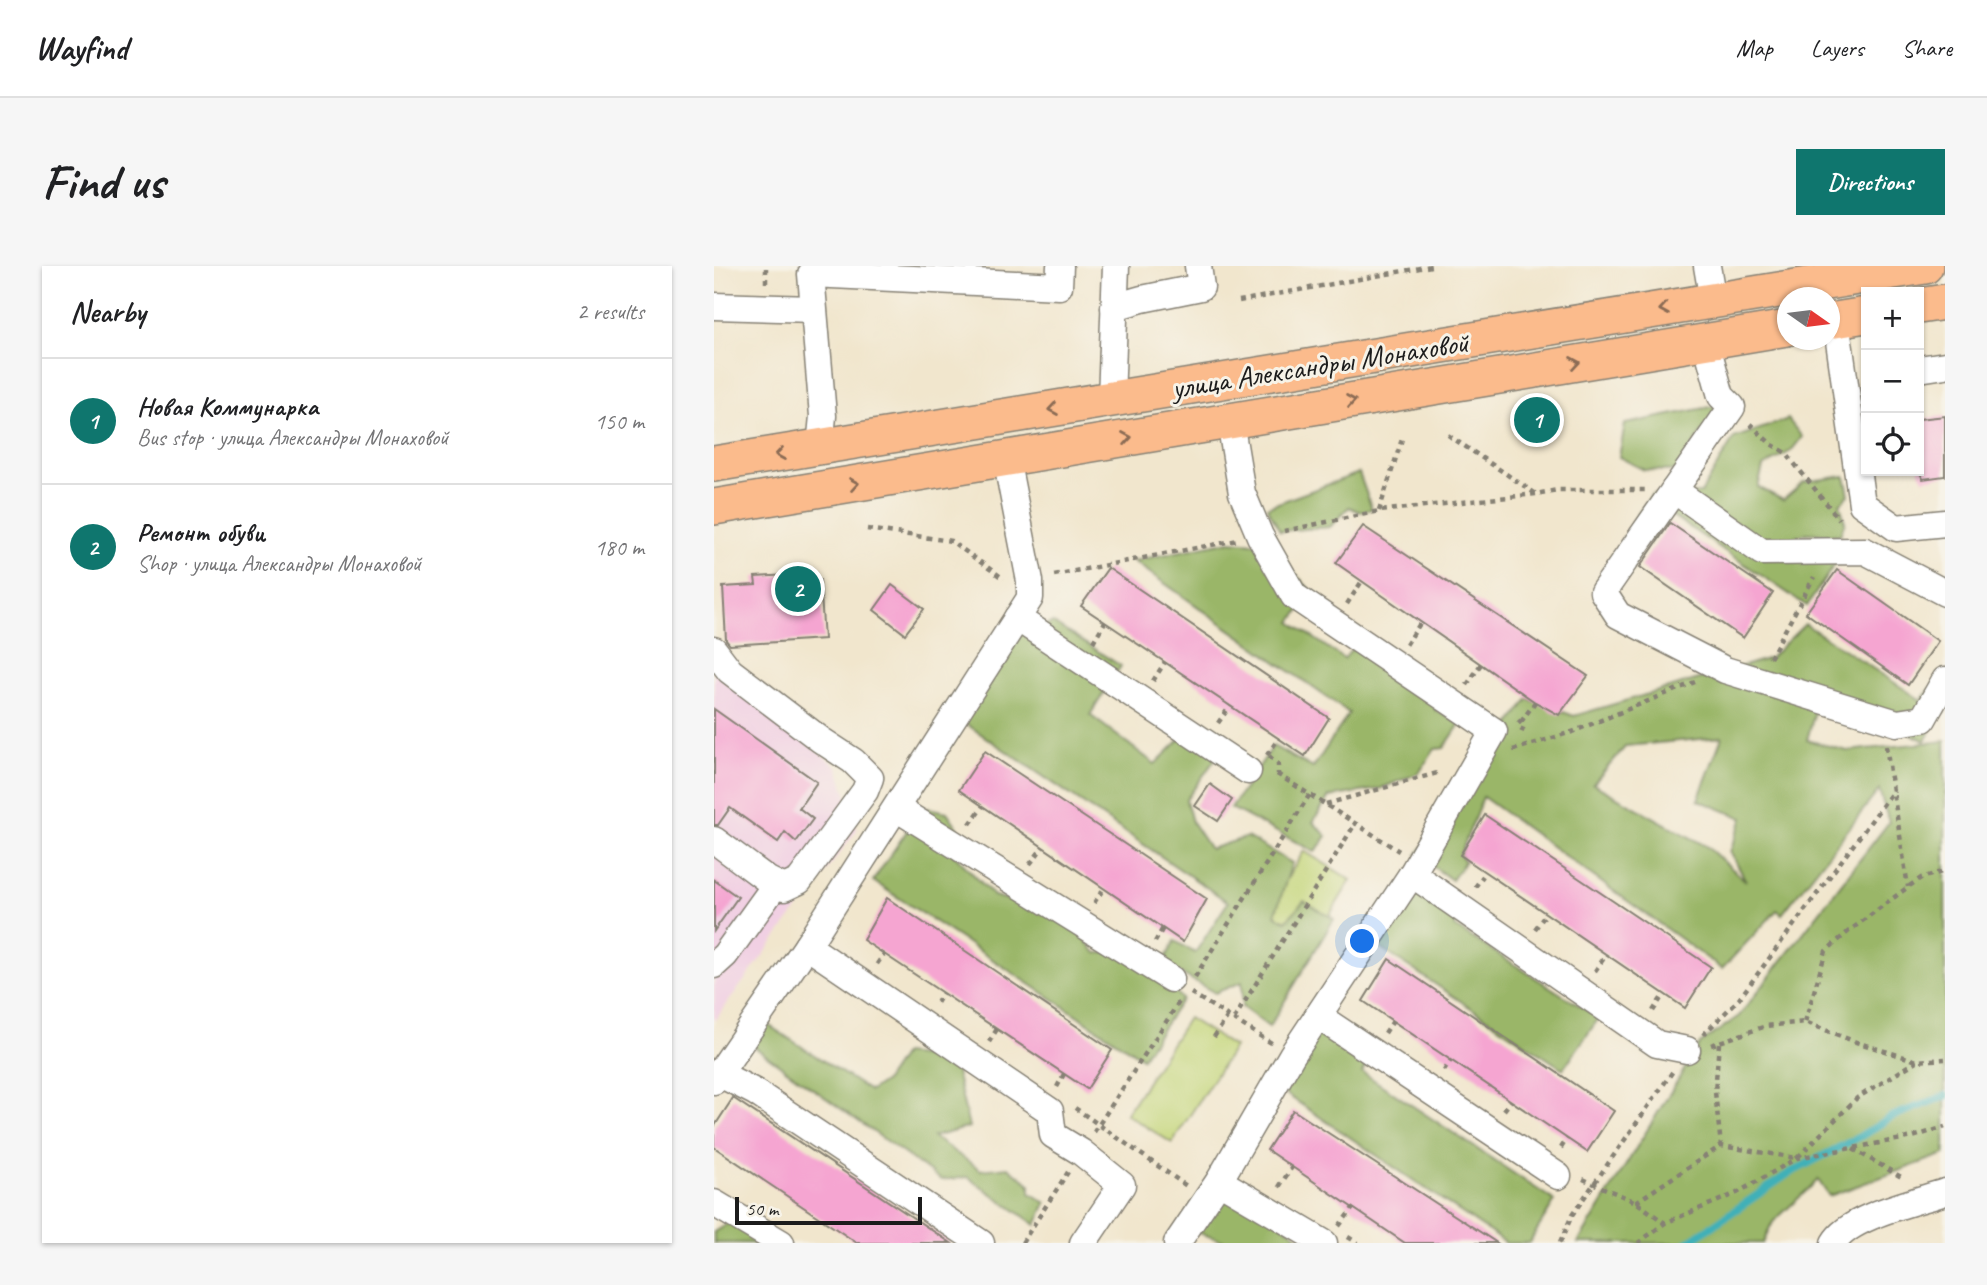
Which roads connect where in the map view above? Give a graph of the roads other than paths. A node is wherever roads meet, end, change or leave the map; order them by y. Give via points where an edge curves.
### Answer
1 (1060, 266) edge
2 (1116, 266) edge
3 (1198, 266) edge
4 (1707, 266) edge
5 (1925, 266) edge
6 (811, 270) edge
7 (1713, 301) junction
8 (1945, 302) edge
9 (1924, 305) edge
10 (714, 306) edge
11 (1114, 307) junction
12 (813, 309) junction
13 (1844, 318) edge
14 (1777, 330) edge
15 (1706, 341) junction
16 (1945, 365) edge
17 (1924, 368) edge
18 (1855, 379) edge
19 (1111, 399) junction
20 (1230, 421) junction
21 (820, 447) junction
22 (1006, 458) junction
23 (714, 464) edge
24 (1674, 489) junction
25 (714, 507) edge
26 (1945, 523) edge
27 (1945, 593) edge
28 (1026, 599) junction
29 (714, 650) edge
30 (1945, 680) edge
31 (1258, 758) road end
32 (896, 808) junction
33 (714, 840) edge
34 (1412, 874) junction
35 (776, 884) junction
36 (807, 946) junction
37 (714, 965) edge
38 (1178, 985) road end
39 (1318, 1016) junction
40 (1687, 1051) road end
41 (716, 1077) edge
42 (1558, 1176) dead end
43 (1212, 1190) junction
44 (1945, 1192) edge
45 (714, 1203) edge
46 (781, 1243) edge
47 (981, 1243) edge
48 (1083, 1243) edge
49 (1177, 1243) edge
50 (1324, 1243) edge
51 (1834, 1243) edge

1 - 6 street via 1059,286
2 - 11 street
3 - 11 street via 1201,287
4 - 7 street
5 - 7 main road, улица Александры Монаховой
6 - 12 street
7 -> 19 main road, улица Александры Монаховой
8 - 9 main road
10 - 12 street
11 - 19 street
12 - 21 street via 823,415
13 - 18 street
14 - 15 main road, улица Александры Монаховой
20 -> 15 main road, улица Александры Монаховой
15 - 24 street via 1721,396 1732,407
16 - 17 street
18 - 26 street via 1862,504 1896,528
19 -> 21 main road, улица Александры Монаховой
22 -> 20 main road, улица Александры Монаховой
20 - 34 street via 1242,493 1294,596 1494,732
21 -> 23 main road, улица Александры Монаховой
25 -> 22 main road, улица Александры Монаховой
22 - 28 street
24 - 27 street via 1762,552 1865,551
24 - 30 street via 1603,592 1618,615 1725,670 1897,723 1923,719
28 - 31 street
28 - 32 street
29 - 35 street via 730,671 870,778 799,881 784,888
32 - 36 street
32 - 38 street
33 - 35 street
34 - 39 street
34 - 40 street via 1657,1044
35 - 37 street
36 - 41 street
36 - 48 street via 1049,1111 1053,1135 1122,1185
39 - 42 street
39 - 43 street
41 - 47 street via 755,1092
43 - 49 street
43 - 50 street
44 - 51 street via 1868,1218
45 - 46 street

